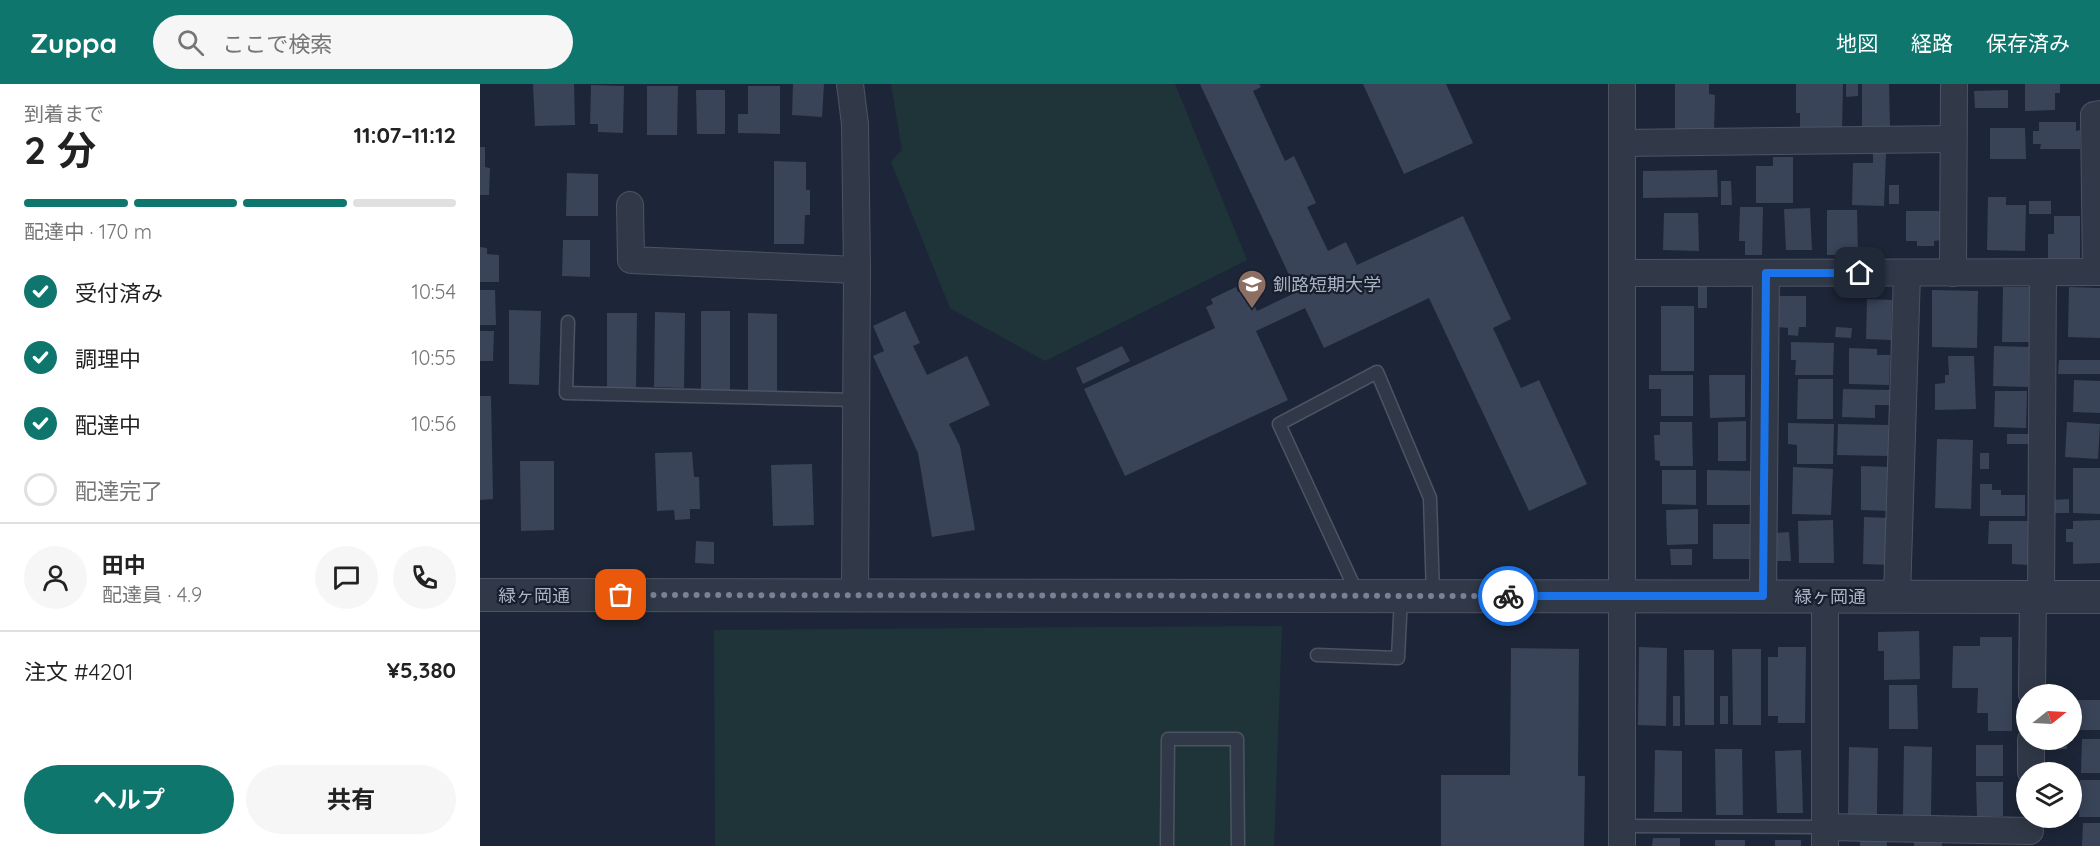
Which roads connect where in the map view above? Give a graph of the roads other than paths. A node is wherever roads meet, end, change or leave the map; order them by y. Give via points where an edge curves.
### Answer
1 (850, 84) edge
2 (1622, 84) edge
3 (1954, 84) edge
4 (2100, 114) edge
5 (1952, 139) junction
6 (1622, 143) junction
7 (630, 205) dead end
8 (857, 270) junction
9 (2043, 272) junction
10 (2098, 272) edge
11 (1622, 273) junction
12 (1766, 273) junction
13 (1906, 273) junction
14 (1953, 273) junction
15 (568, 322) dead end
16 (856, 400) junction
17 (480, 595) edge
18 (855, 595) junction
19 (1358, 596) junction
20 (1401, 596) junction
21 (1433, 596) junction
22 (1622, 596) junction
23 (1763, 596) junction
24 (1825, 596) junction
25 (1897, 596) junction
26 (2037, 597) junction
27 (2100, 597) edge
28 (1317, 656) dead end
29 (2033, 684) edge
30 (2030, 832) edge
31 (1622, 836) edge
32 (1825, 837) edge
33 (1167, 846) edge
34 (1238, 846) edge

1 - 8 street via 855,124
2 - 6 street
3 - 5 street
4 - 10 street via 2094,115
5 - 6 street
5 - 14 street
6 - 11 street
7 - 8 street via 631,260
8 - 16 street
9 - 10 street
9 - 14 street
9 - 26 street
11 - 12 street
11 - 22 street
12 - 13 street
12 - 23 street
13 - 14 street
13 - 25 street
15 - 16 lane via 566,393
16 - 18 street
17 - 18 street, 緑ヶ岡通
18 - 19 street, 緑ヶ岡通
19 - 20 street, 緑ヶ岡通
19 - 21 lane via 1279,424 1377,372 1430,498
20 - 21 street, 緑ヶ岡通
20 - 28 lane via 1398,658
21 - 22 street, 緑ヶ岡通
22 - 23 street, 緑ヶ岡通
22 - 31 street
23 - 24 street, 緑ヶ岡通
24 - 25 street, 緑ヶ岡通
24 - 32 street
25 - 26 street, 緑ヶ岡通
26 - 27 street, 緑ヶ岡通
26 - 29 street
30 - 32 street
31 - 32 lane
33 - 34 lane via 1168,739 1237,739

